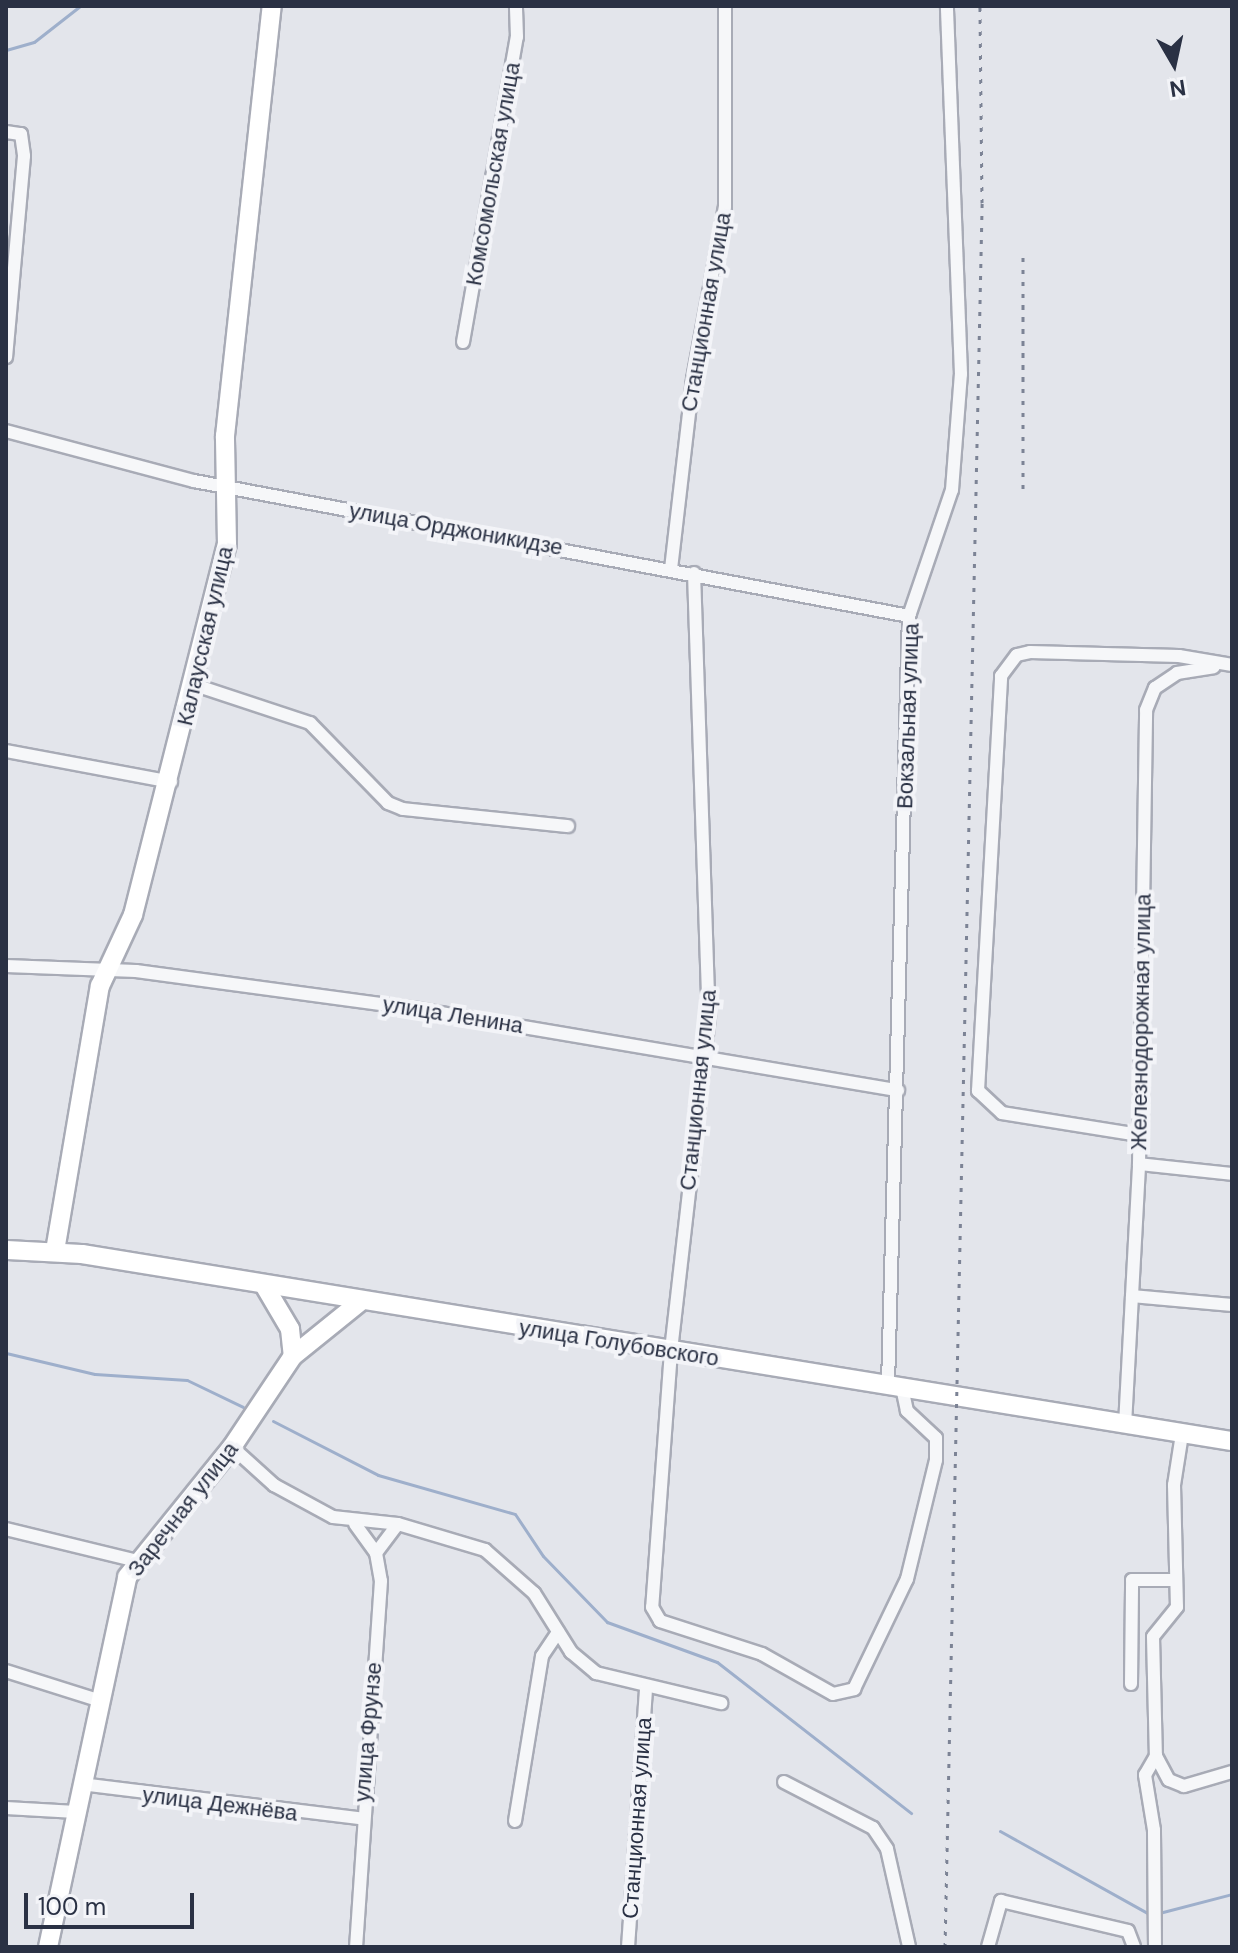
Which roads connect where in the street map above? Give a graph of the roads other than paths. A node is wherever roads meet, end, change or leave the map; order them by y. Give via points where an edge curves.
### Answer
1 (272, 6) edge
2 (516, 6) edge
3 (725, 6) edge
4 (947, 6) edge
5 (6, 132) edge
6 (463, 342) dead end
7 (6, 357) edge
8 (6, 431) edge
9 (228, 487) junction
10 (671, 569) junction
11 (694, 573) junction
12 (909, 616) junction
13 (1232, 665) edge
14 (1217, 666) junction
15 (195, 685) junction
16 (6, 751) edge
17 (171, 782) junction
18 (568, 826) dead end
19 (6, 966) edge
20 (108, 969) junction
21 (700, 1055) junction
22 (898, 1090) junction
23 (1139, 1135) junction
24 (1139, 1164) junction
25 (1232, 1174) edge
26 (6, 1250) edge
27 (55, 1251) junction
28 (264, 1285) junction
29 (1132, 1296) junction
30 (360, 1302) junction
31 (1232, 1305) edge
32 (671, 1351) junction
33 (293, 1356) junction
34 (895, 1386) junction
35 (1125, 1425) junction
36 (1182, 1434) junction
37 (1232, 1441) edge
38 (232, 1447) junction
39 (355, 1524) junction
40 (398, 1524) junction
41 (6, 1529) edge
42 (376, 1553) junction
43 (137, 1561) junction
44 (1176, 1580) junction
45 (652, 1607) joint
46 (558, 1632) junction
47 (1131, 1637) junction
48 (1153, 1637) junction
49 (6, 1671) edge
50 (1131, 1684) dead end
51 (646, 1689) junction
52 (98, 1700) junction
53 (721, 1703) dead end
54 (1156, 1756) junction
55 (1232, 1772) edge
56 (784, 1782) dead end
57 (81, 1784) junction
58 (6, 1808) edge
59 (76, 1812) junction
60 (359, 1818) junction
61 (515, 1821) dead end
62 (48, 1947) edge
63 (356, 1947) edge
64 (628, 1947) edge
65 (909, 1947) edge
66 (988, 1947) edge
67 (1134, 1947) edge
68 (1155, 1947) edge

1 - 9 street, Калаусская улица via 225,436
2 - 6 street, Комсомольская улица via 517,37
3 - 10 street, Станционная улица via 725,207 693,379
4 - 12 street, Вокзальная улица via 961,374 952,490
5 - 7 street via 21,134 24,156
8 - 9 street, улица Орджоникидзе
9 - 10 street, улица Орджоникидзе
9 - 15 street, Калаусская улица via 227,544
10 - 11 street, улица Орджоникидзе
11 - 12 street, улица Орджоникидзе
11 - 21 street, Станционная улица via 711,938
12 - 22 street, Вокзальная улица
13 - 14 street
14 - 23 street, Железнодорожная улица via 1177,673 1155,688 1146,710
14 - 23 street via 1179,656 1030,652 1005,664 978,1091 985,1105
15 - 17 street, Калаусская улица
15 - 18 street via 310,723 388,803 403,809
16 - 17 street
17 - 20 street, Калаусская улица via 133,915
19 - 20 street, улица Ленина
20 - 21 street, улица Ленина
20 - 27 street, Калаусская улица
21 - 22 street, улица Ленина
21 - 32 street, Станционная улица
22 - 34 street, Вокзальная улица
23 - 24 street, Железнодорожная улица
24 - 25 street
24 - 29 street, Железнодорожная улица
26 - 27 street, улица Голубовского
27 - 28 street, улица Голубовского
28 - 30 street, улица Голубовского
28 - 33 street via 290,1329
29 - 31 street
29 - 35 street, Железнодорожная улица
30 - 32 street, улица Голубовского
30 - 33 street, Заречная улица
32 - 34 street, улица Голубовского
32 - 45 street, Станционная улица
33 - 38 street, Заречная улица
34 - 35 street, улица Голубовского
34 - 45 street, Вокзальная улица via 907,1411 936,1438 936,1460 907,1579 854,1689 833,1694 762,1654 672,1628
35 - 36 street, улица Голубовского
36 - 37 street, улица Голубовского
36 - 44 street via 1174,1485
38 - 39 street via 274,1485
38 - 43 street, Заречная улица
39 - 40 street
39 - 42 street, улица Фрунзе
40 - 42 street
40 - 46 street via 485,1550 534,1593
41 - 43 street
42 - 60 street, улица Фрунзе via 381,1590
43 - 52 street, Заречная улица via 121,1591
44 - 47 street via 1132,1580
44 - 48 street via 1177,1607
46 - 51 street via 596,1673
46 - 61 street via 542,1656
47 - 48 street
47 - 50 street
48 - 54 street
49 - 52 street
51 - 53 street
51 - 64 street, Станционная улица
52 - 57 street, Заречная улица
54 - 55 street via 1169,1780 1184,1786
54 - 68 street via 1145,1775
56 - 65 street via 873,1828 887,1849
57 - 59 street, Заречная улица
57 - 60 street, улица Дежнёва
58 - 59 street
59 - 62 street, Заречная улица
60 - 63 street, улица Фрунзе
66 - 67 street via 1001,1901 1128,1931

